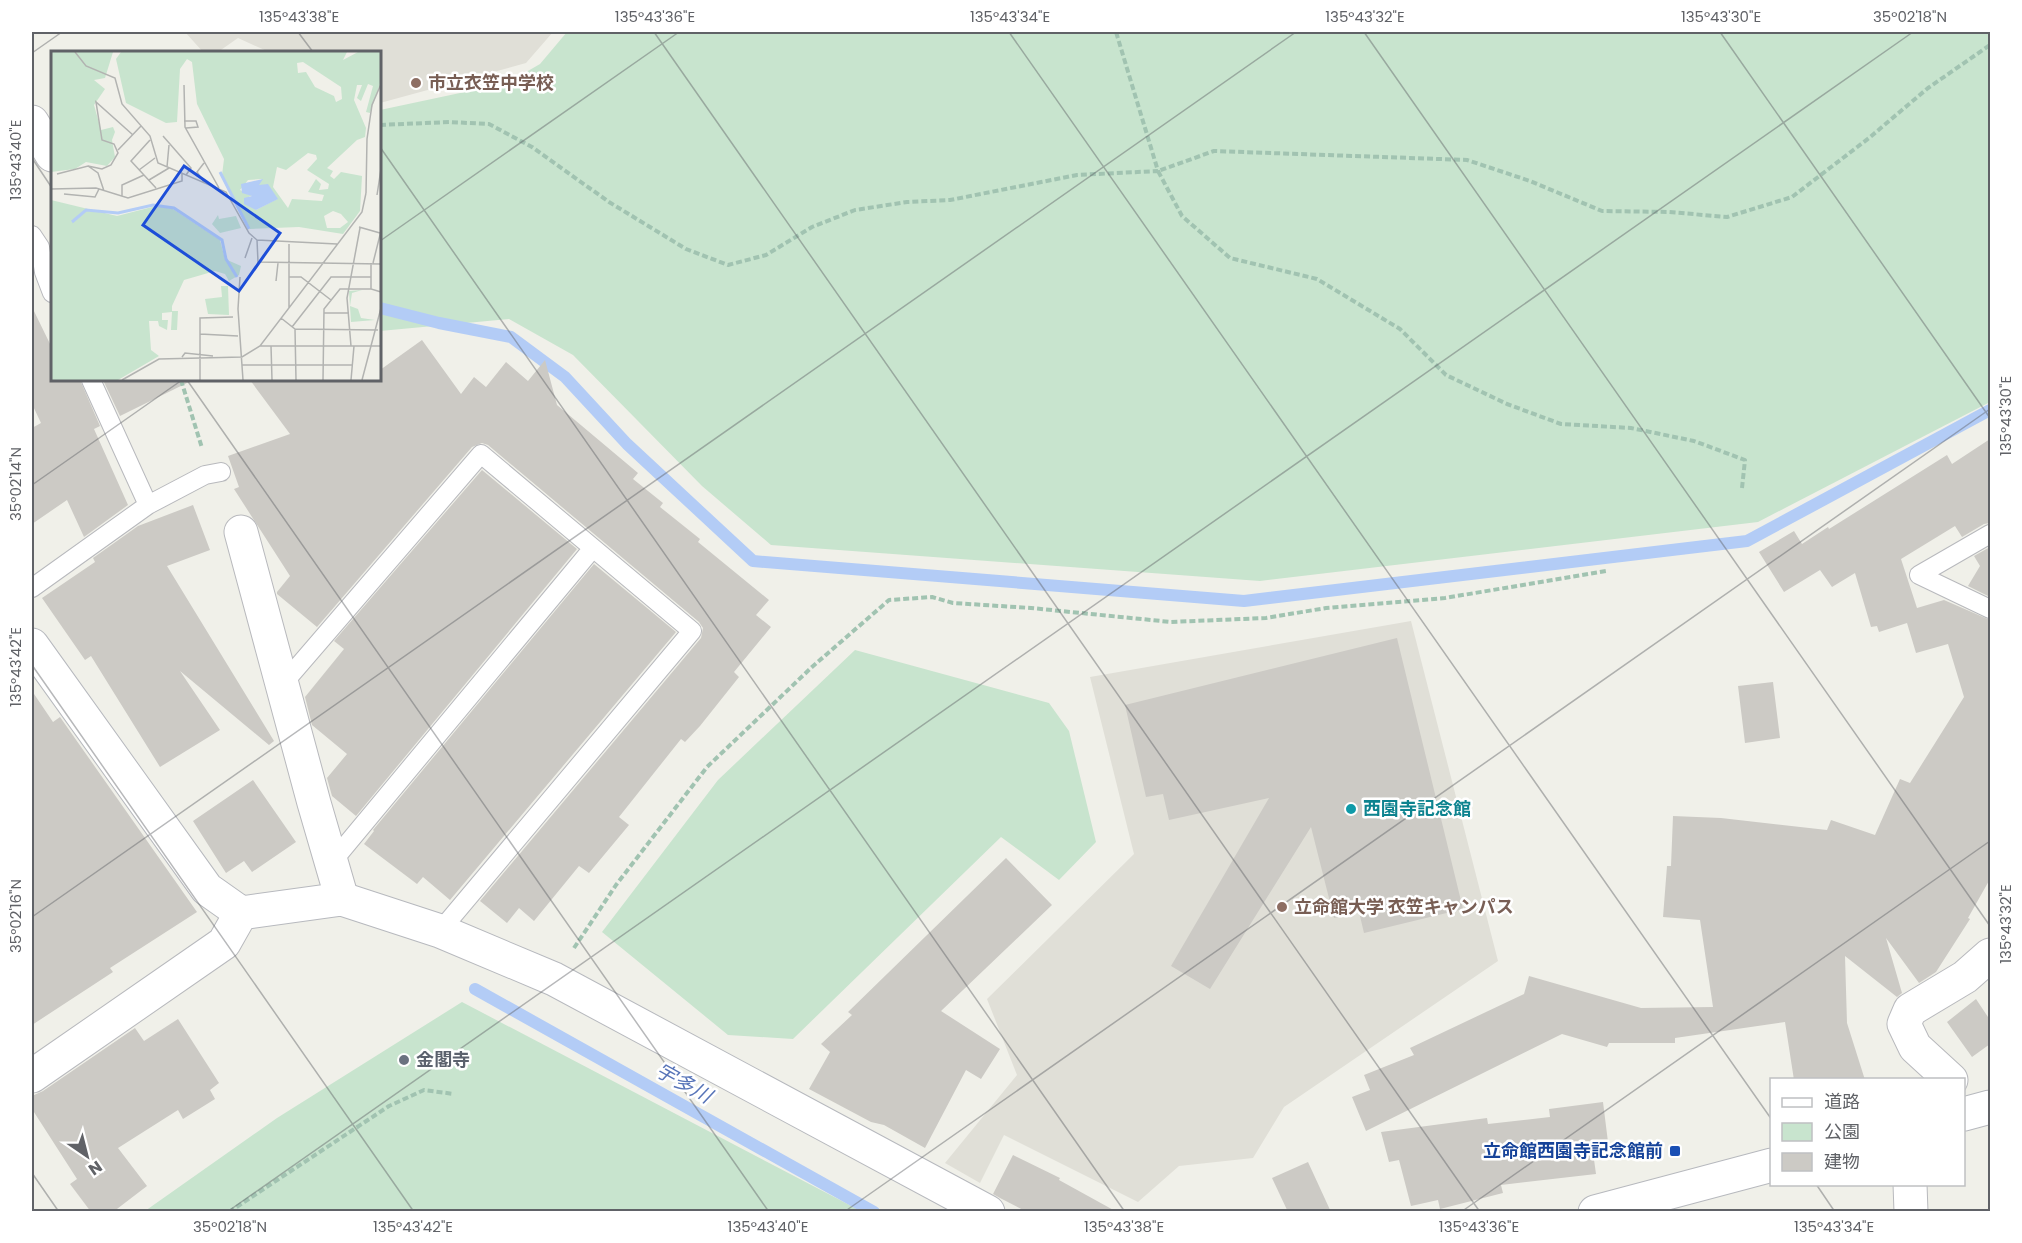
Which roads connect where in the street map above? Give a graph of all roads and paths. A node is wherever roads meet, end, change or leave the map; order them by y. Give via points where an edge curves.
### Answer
1 (1116, 32) edge
2 (1990, 45) edge
3 (32, 122) edge
4 (381, 125) edge
5 (51, 152) edge
6 (1158, 171) junction
7 (32, 235) edge
8 (51, 290) edge
9 (91, 381) edge
10 (181, 381) edge
11 (215, 473) joint
12 (1742, 488) dead end
13 (148, 505) junction
14 (241, 532) dead end
15 (1990, 534) edge
16 (593, 548) junction
17 (1606, 571) dead end
18 (32, 588) edge
19 (1990, 609) edge
20 (32, 645) edge
21 (282, 685) junction
22 (332, 862) junction
23 (342, 899) junction
24 (241, 913) junction
25 (440, 931) junction
26 (1990, 955) edge
27 (554, 979) junction
28 (32, 1076) edge
29 (1949, 1078) edge
30 (454, 1094) dead end
31 (1770, 1167) edge
32 (1910, 1186) edge
33 (229, 1212) edge
34 (988, 1212) edge
35 (1595, 1212) edge
36 (1911, 1212) edge

1 - 6 path
2 - 6 path via 1928,88 1792,197 1726,217 1602,211 1467,160 1214,151
3 - 5 street
4 - 6 path via 489,124 532,147 609,202 686,249 728,265 766,255 812,227 855,210 950,200 1077,174
6 - 12 path via 1182,216 1230,258 1317,279 1400,329 1446,375 1507,404 1561,424 1631,428 1694,441 1745,460
7 - 8 lane via 40,247
9 - 13 lane
10 - 11 path
11 - 13 lane
13 - 18 lane
14 - 21 street
15 - 19 lane via 1919,575
16 - 21 lane via 481,454
16 - 22 lane
16 - 25 lane via 692,631
17 - 27 path via 1445,598 1326,608 1266,618 1171,622 953,603 932,597 889,600 707,766 616,885
20 - 24 street via 207,889
21 - 22 street
22 - 23 street
23 - 24 street
23 - 25 street
24 - 28 street via 224,943
25 - 27 street
26 - 29 street via 1965,977 1910,1010 1904,1024 1915,1047
27 - 34 street
30 - 33 path via 424,1090 389,1106
31 - 35 street
32 - 36 street

